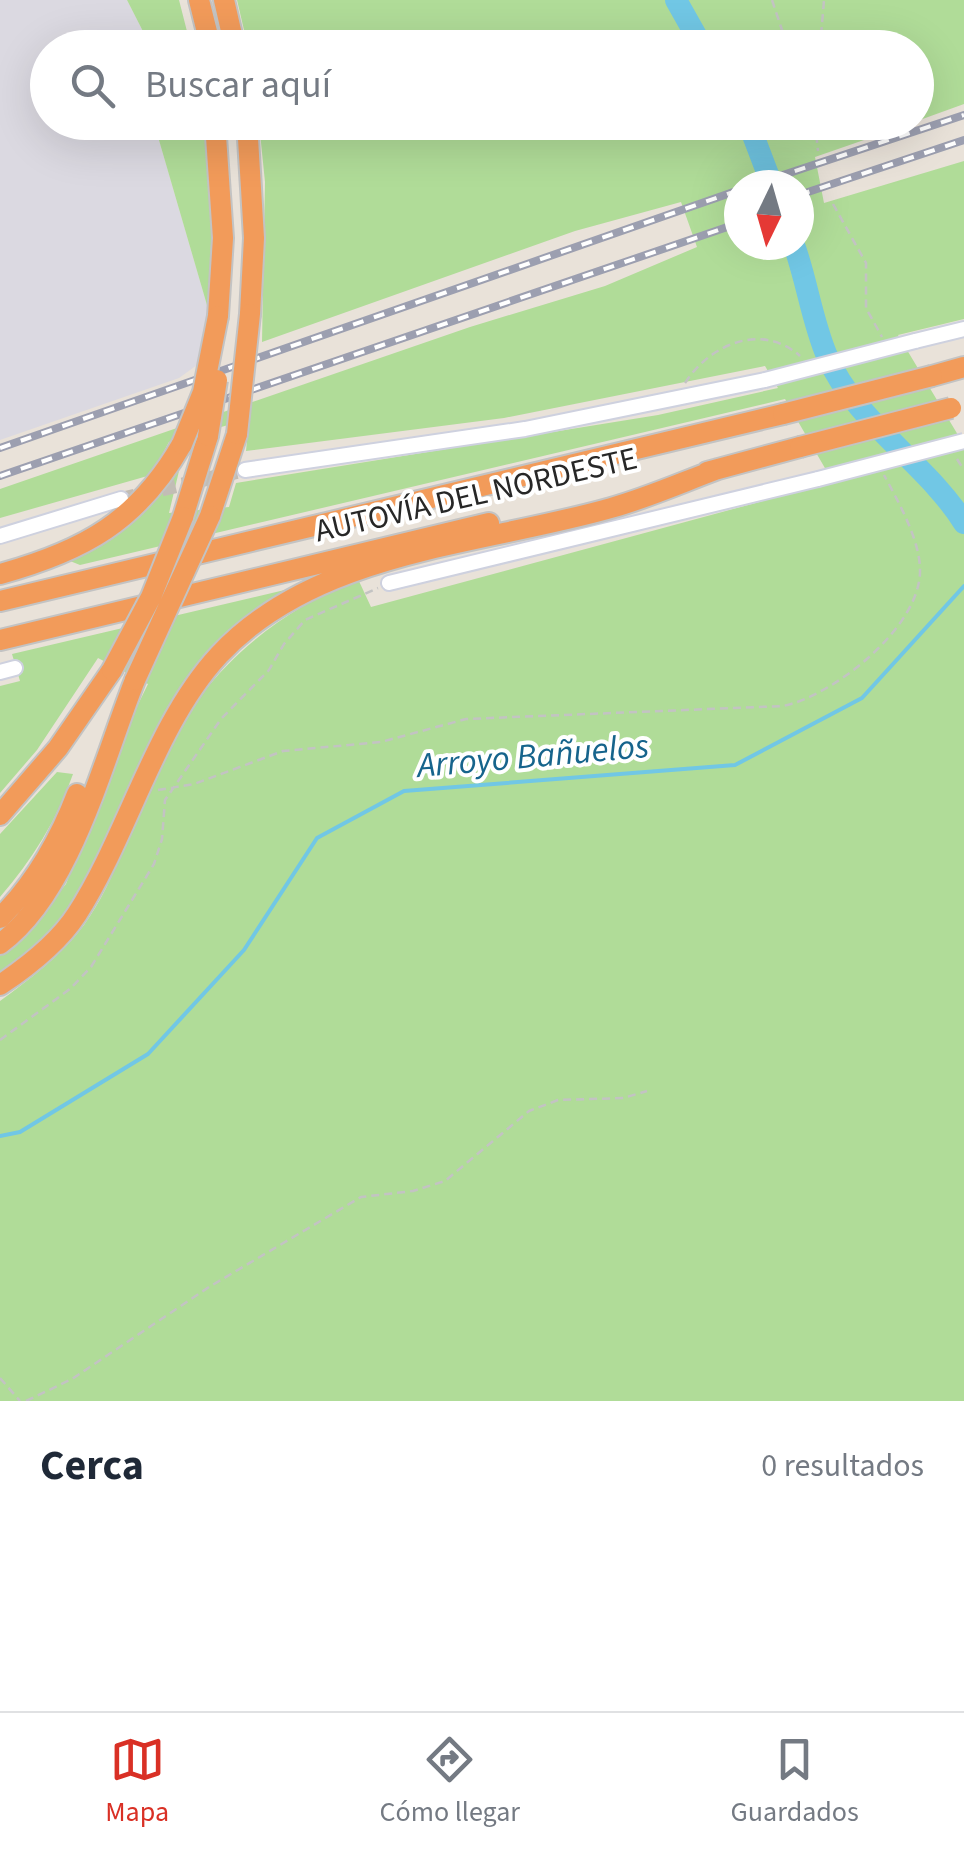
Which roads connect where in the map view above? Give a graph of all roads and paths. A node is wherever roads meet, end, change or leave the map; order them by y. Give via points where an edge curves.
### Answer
1 (224, 0) edge
2 (772, 0) edge
3 (824, 0) edge
4 (200, 5) edge
5 (205, 30) edge
6 (231, 30) edge
7 (782, 30) edge
8 (822, 30) edge
9 (216, 140) edge
10 (227, 140) edge
11 (248, 140) edge
12 (817, 140) edge
13 (818, 152) dead end
14 (232, 315) junction
15 (964, 329) edge
16 (964, 367) edge
17 (958, 406) edge
18 (964, 441) edge
19 (718, 469) junction
20 (245, 470) tunnel mouth
21 (121, 499) tunnel mouth
22 (902, 512) dead end
23 (0, 536) edge
24 (0, 574) edge
25 (389, 584) joint
26 (0, 601) edge
27 (0, 640) edge
28 (135, 680) junction
29 (140, 789) junction
30 (171, 790) junction
31 (0, 815) edge
32 (0, 918) edge
33 (0, 944) edge
34 (0, 986) edge
35 (0, 1040) edge
36 (647, 1091) dead end
37 (0, 1378) edge
38 (20, 1401) edge
39 (26, 1401) edge

1 - 6 highway
2 - 7 path
3 - 8 path
4 - 5 highway
9 - 14 highway
10 - 14 highway
11 - 14 highway via 254,238
12 - 13 path
14 - 24 highway, bridge via 182,444 159,484 110,530 64,554
14 - 28 highway, bridge via 237,434 210,516
14 - 31 highway, bridge via 208,436 151,597 112,670 58,748
15 - 20 street, bridge via 766,380 525,429
16 - 26 highway, AUTOVÍA DEL NORDESTE, bridge
17 - 19 highway, AUTOVÍA DEL NORDESTE, bridge
18 - 25 street, bridge
19 - 27 highway, AUTOVÍA DEL NORDESTE
19 - 29 highway via 613,508 387,562 274,611 218,656
21 - 23 street
22 - 30 path via 921,571 914,597 878,650 810,700 466,719 381,742 283,751
25 - 30 path via 306,620
28 - 32 highway via 101,734 60,838
28 - 33 highway via 74,846 38,905
29 - 30 path
29 - 34 highway via 76,916
30 - 35 path via 154,864 91,967
36 - 39 path via 558,1100 529,1111 444,1181 361,1197 208,1286 72,1379
37 - 38 path

